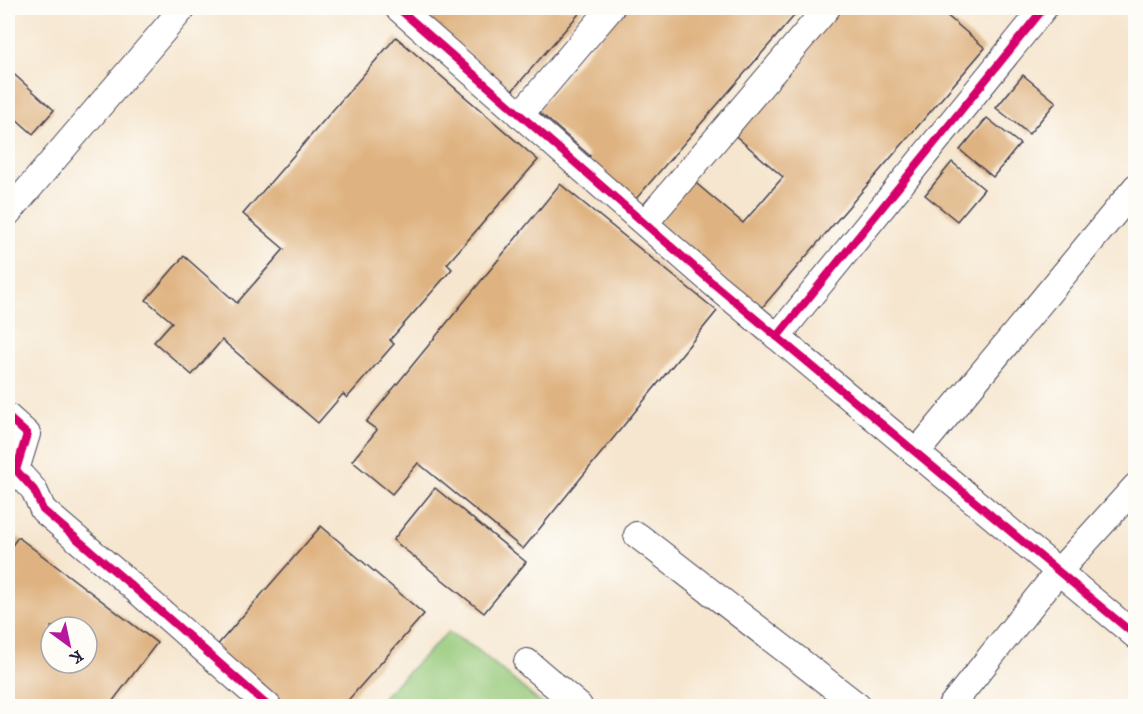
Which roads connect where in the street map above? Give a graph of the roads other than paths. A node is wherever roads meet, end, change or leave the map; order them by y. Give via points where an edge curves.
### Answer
1 (183, 8) edge
2 (398, 8) edge
3 (611, 8) edge
4 (827, 8) edge
5 (1031, 12) edge
6 (520, 115) junction
7 (1136, 187) edge
8 (8, 213) edge
9 (645, 223) junction
10 (777, 337) junction
11 (8, 417) edge
12 (916, 453) junction
13 (1136, 486) edge
14 (637, 535) dead end
15 (1058, 572) junction
16 (1136, 636) edge
17 (527, 662) dead end
18 (268, 706) edge
19 (579, 706) edge
20 (858, 706) edge
21 (951, 706) edge

1 - 8 street
2 - 6 street
3 - 6 street
4 - 9 street
5 - 10 street
6 - 9 street
7 - 12 street
9 - 10 street
10 - 12 street
11 - 18 street via 27,434 16,470 34,490 42,510
12 - 15 street
13 - 15 street
14 - 20 street
15 - 16 street
15 - 21 street
17 - 19 street

